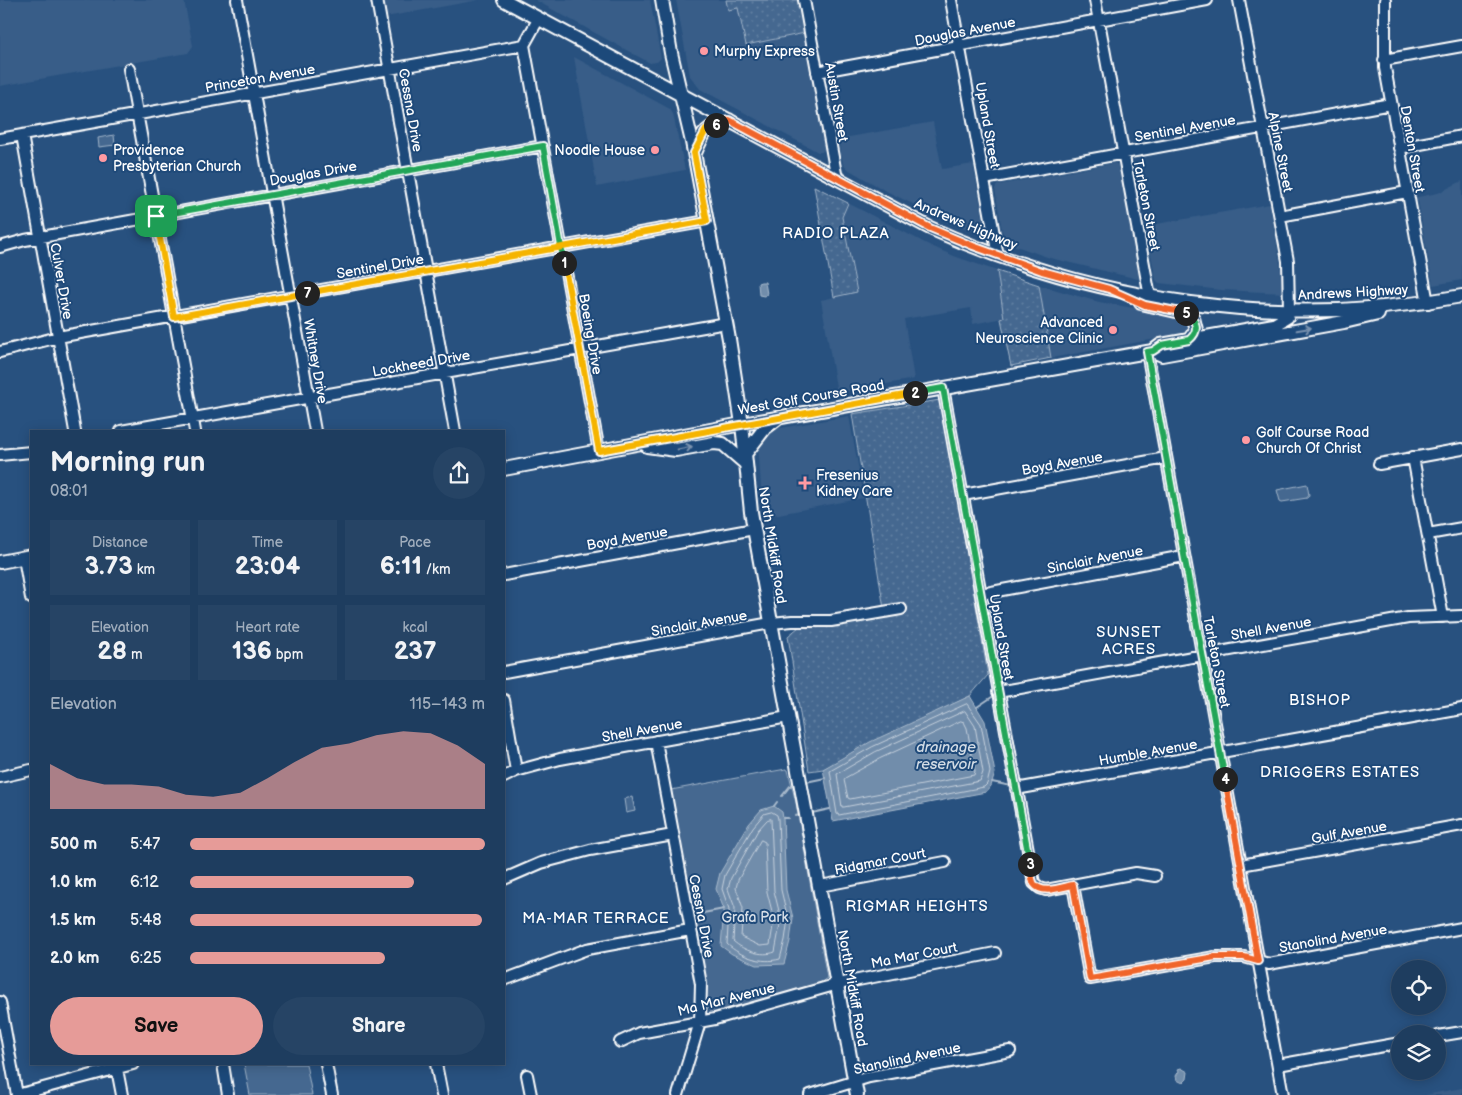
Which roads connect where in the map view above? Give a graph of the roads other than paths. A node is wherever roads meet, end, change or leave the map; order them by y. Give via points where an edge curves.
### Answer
1 (237, 0) edge
2 (377, 0) edge
3 (504, 0) edge
4 (662, 0) edge
5 (804, 0) edge
6 (951, 0) edge
7 (1095, 0) edge
8 (1207, 0) edge
9 (1239, 0) edge
10 (1385, 0) edge
11 (538, 18) junction
12 (1099, 20) junction
13 (524, 45) junction
14 (960, 46) junction
15 (1462, 46) edge
16 (1384, 60) junction
17 (129, 68) dead end
18 (389, 69) junction
19 (817, 72) junction
20 (254, 94) junction
21 (681, 95) junction
22 (1391, 104) junction
23 (138, 114) junction
24 (729, 120) junction
25 (1263, 128) junction
26 (22, 135) junction
27 (1462, 136) edge
28 (0, 139) edge
29 (543, 146) junction
30 (1399, 148) junction
31 (694, 153) junction
32 (1123, 154) junction
33 (408, 170) junction
34 (837, 179) junction
35 (984, 179) junction
36 (1407, 192) junction
37 (272, 194) junction
38 (156, 216) junction
39 (1280, 216) junction
40 (707, 221) junction
41 (41, 238) junction
42 (0, 247) edge
43 (562, 247) junction
44 (998, 256) junction
45 (426, 272) junction
46 (1109, 289) junction
47 (291, 296) junction
48 (1462, 296) edge
49 (1150, 298) junction
50 (1428, 303) junction
51 (1289, 310) junction
52 (174, 317) junction
53 (726, 323) junction
54 (58, 337) junction
55 (1189, 340) junction
56 (580, 348) junction
57 (0, 352) edge
58 (1150, 352) junction
59 (444, 373) junction
60 (943, 388) junction
61 (309, 398) junction
62 (779, 417) junction
63 (193, 418) junction
64 (742, 424) junction
65 (75, 430) edge
66 (127, 430) edge
67 (195, 430) edge
68 (315, 430) edge
69 (455, 430) edge
70 (637, 444) junction
71 (1462, 449) edge
72 (599, 451) junction
73 (30, 452) edge
74 (0, 455) edge
75 (1166, 458) junction
76 (1414, 458) junction
77 (746, 459) junction
78 (1379, 464) dead end
79 (505, 469) edge
80 (963, 495) junction
81 (1462, 528) edge
82 (754, 529) junction
83 (1428, 534) junction
84 (1184, 556) junction
85 (28, 557) edge
86 (0, 562) edge
87 (505, 575) edge
88 (30, 584) edge
89 (981, 594) junction
90 (901, 609) dead end
91 (1462, 616) edge
92 (1443, 617) junction
93 (771, 623) junction
94 (1202, 655) junction
95 (505, 672) edge
96 (998, 692) junction
97 (505, 706) edge
98 (1462, 709) edge
99 (788, 717) junction
100 (656, 742) junction
101 (1220, 753) junction
102 (30, 770) edge
103 (516, 771) junction
104 (505, 777) edge
105 (0, 778) edge
106 (1016, 789) junction
107 (1462, 825) edge
108 (673, 835) junction
109 (946, 862) dead end
110 (1240, 865) junction
111 (1154, 876) dead end
112 (505, 879) edge
113 (1073, 885) junction
114 (820, 886) junction
115 (1462, 928) edge
116 (690, 930) junction
117 (996, 953) dead end
118 (1258, 961) junction
119 (505, 980) edge
120 (838, 984) junction
121 (0, 1002) edge
122 (700, 1022) junction
123 (1462, 1032) edge
124 (1446, 1035) edge
125 (620, 1042) dead end
126 (1391, 1045) edge
127 (1010, 1051) dead end
128 (223, 1065) edge
129 (326, 1065) edge
130 (436, 1065) edge
131 (1278, 1065) junction
132 (117, 1066) edge
133 (527, 1075) dead end
134 (856, 1089) edge
135 (17, 1095) edge
136 (122, 1095) edge
137 (228, 1095) edge
138 (332, 1095) edge
139 (442, 1095) edge
140 (531, 1095) edge
141 (678, 1095) edge
142 (810, 1095) edge
143 (1284, 1095) edge

1 - 20 street, Whitney Drive
2 - 18 street, Cessna Drive
3 - 11 main road, Andrews Highway
4 - 21 main road, North Midkiff Road
5 - 19 street, Austin Street
6 - 14 street, Upland Street
7 - 12 street, Tarleton Street
8 - 12 street, Douglas Avenue
9 - 25 street, Alpine Street
10 - 16 street, Denton Street
11 - 13 street
11 - 21 main road, Andrews Highway
12 - 14 street, Douglas Avenue
12 - 32 street, Tarleton Street
13 - 18 street, Princeton Avenue
13 - 29 street, Boeing Drive
14 - 19 street, Douglas Avenue
14 - 35 street, Upland Street
15 - 16 street
16 - 22 street, Denton Street
17 - 23 street
18 - 20 street, Princeton Avenue
18 - 33 street, Cessna Drive
19 - 34 street, Austin Street
20 - 23 street, Princeton Avenue
20 - 37 street, Whitney Drive
21 - 24 main road, Andrews Highway
21 - 31 main road, North Midkiff Road
22 - 25 street, Sentinel Avenue
22 - 30 street, Denton Street
23 - 26 street, Princeton Avenue
23 - 38 street
24 - 31 main road via 706,130
24 - 34 main road, Andrews Highway
25 - 32 street, Sentinel Avenue
25 - 39 street, Alpine Street
26 - 28 street, Princeton Avenue
26 - 41 street, Culver Drive
27 - 30 street
29 - 33 street, Douglas Drive
29 - 43 street, Boeing Drive
30 - 36 street, Denton Street
31 - 40 main road, North Midkiff Road
32 - 35 street, Sentinel Avenue
32 - 49 street, Tarleton Street
33 - 37 street, Douglas Drive
33 - 45 street, Cessna Drive
34 - 44 main road, Andrews Highway via 930,228
35 - 44 street, Upland Street
36 - 39 street
36 - 50 street, Denton Street
37 - 38 street, Douglas Drive
37 - 47 street, Whitney Drive
38 - 41 street, Douglas Drive
38 - 52 street
39 - 51 street, Alpine Street via 1288,261
40 - 43 street, Sentinel Drive
40 - 53 main road, North Midkiff Road
41 - 42 street, Douglas Drive
41 - 54 street, Culver Drive
43 - 45 street, Sentinel Drive
43 - 56 street, Boeing Drive
44 - 46 main road, Andrews Highway
45 - 47 street, Sentinel Drive
45 - 59 street, Cessna Drive
46 - 49 main road, Andrews Highway
46 - 55 main road via 1145,305 1185,312 1193,318 1196,327
47 - 52 street, Sentinel Drive
47 - 61 street, Whitney Drive
48 - 50 main road, Andrews Highway
49 - 51 main road, Andrews Highway via 1247,309
50 - 51 main road, Andrews Highway via 1347,310
58 -> 50 main road, West Golf Course Road via 1162,355 1344,322
51 - 55 main road, West Golf Course Road via 1287,317 1274,325
52 - 54 street, Sentinel Drive
52 - 63 street
53 - 56 street, Lockheed Drive
53 - 64 main road, North Midkiff Road
54 - 57 street, Sentinel Drive
54 - 65 street, Culver Drive
55 - 58 main road, West Golf Course Road via 1162,345
56 - 59 street, Lockheed Drive
56 - 72 street, Boeing Drive
58 - 60 main road, West Golf Course Road
58 - 75 street, Tarleton Street
59 - 61 street, Lockheed Drive
59 - 69 street, Cessna Drive
60 - 62 main road, West Golf Course Road
60 - 80 street, Upland Street
61 - 63 street, Lockheed Drive
61 - 68 street, Whitney Drive
62 - 64 main road, West Golf Course Road
62 - 77 main road via 765,428
63 - 66 street, Lockheed Drive
63 - 67 street
64 - 70 main road, West Golf Course Road
64 - 77 main road, North Midkiff Road
70 - 72 main road, West Golf Course Road
70 -> 77 main road via 676,450 723,444
71 - 76 street
72 - 79 main road, West Golf Course Road
73 - 74 street
75 - 80 street, Boyd Avenue
75 - 84 street, Tarleton Street
76 - 78 street
76 - 83 street
77 - 82 main road, North Midkiff Road
80 - 89 street, Upland Street
81 - 83 street
82 - 87 street, Boyd Avenue
82 - 93 main road, North Midkiff Road
83 - 92 street
84 - 89 street, Sinclair Avenue
84 - 94 street, Tarleton Street
85 - 86 main road
85 - 88 street
89 - 96 street, Upland Street
90 - 93 street, Sinclair Avenue via 831,622
91 - 92 street, Shell Avenue
92 - 94 street, Shell Avenue via 1408,618
93 - 95 street, Sinclair Avenue
93 - 99 main road, North Midkiff Road
94 - 96 street, Shell Avenue
94 - 101 street, Tarleton Street
96 - 106 street, Upland Street
97 - 103 street
98 - 101 street, Humble Avenue
99 - 100 street, Shell Avenue
99 - 114 main road, North Midkiff Road
100 - 103 street, Shell Avenue via 560,758
100 - 108 street, Cessna Drive
101 - 106 street, Humble Avenue
101 - 110 street, Tarleton Street
102 - 105 street
103 - 104 street, Shell Avenue
106 - 113 street, Upland Street via 1034,883 1046,890
107 - 110 street, Gulf Avenue
108 - 112 street via 590,850 549,861
108 - 116 street, Cessna Drive
109 - 114 street, Ridgmar Court
110 - 118 street, Tarleton Street
111 - 113 street via 1136,873
113 - 118 street, Stanolind Avenue via 1090,979 1215,957 1244,957
114 - 120 main road, North Midkiff Road
115 - 118 street, Stanolind Avenue via 1269,964
116 - 119 street via 587,949
116 - 122 street, Cessna Drive via 701,984
117 - 120 street, Ma Mar Court
118 - 131 street, Tarleton Street
120 - 122 street, Ma Mar Avenue
120 - 134 main road, North Midkiff Road
121 - 135 street
122 - 125 street, Ma Mar Avenue via 639,1033
122 - 141 street, Cessna Drive
123 - 124 street
126 - 131 street
127 - 134 street, Stanolind Avenue via 869,1077
128 - 137 street
129 - 138 street
130 - 139 street
131 - 143 street, Tarleton Street
132 - 135 street
132 - 136 street
133 - 140 street
134 - 142 street, Stanolind Avenue

